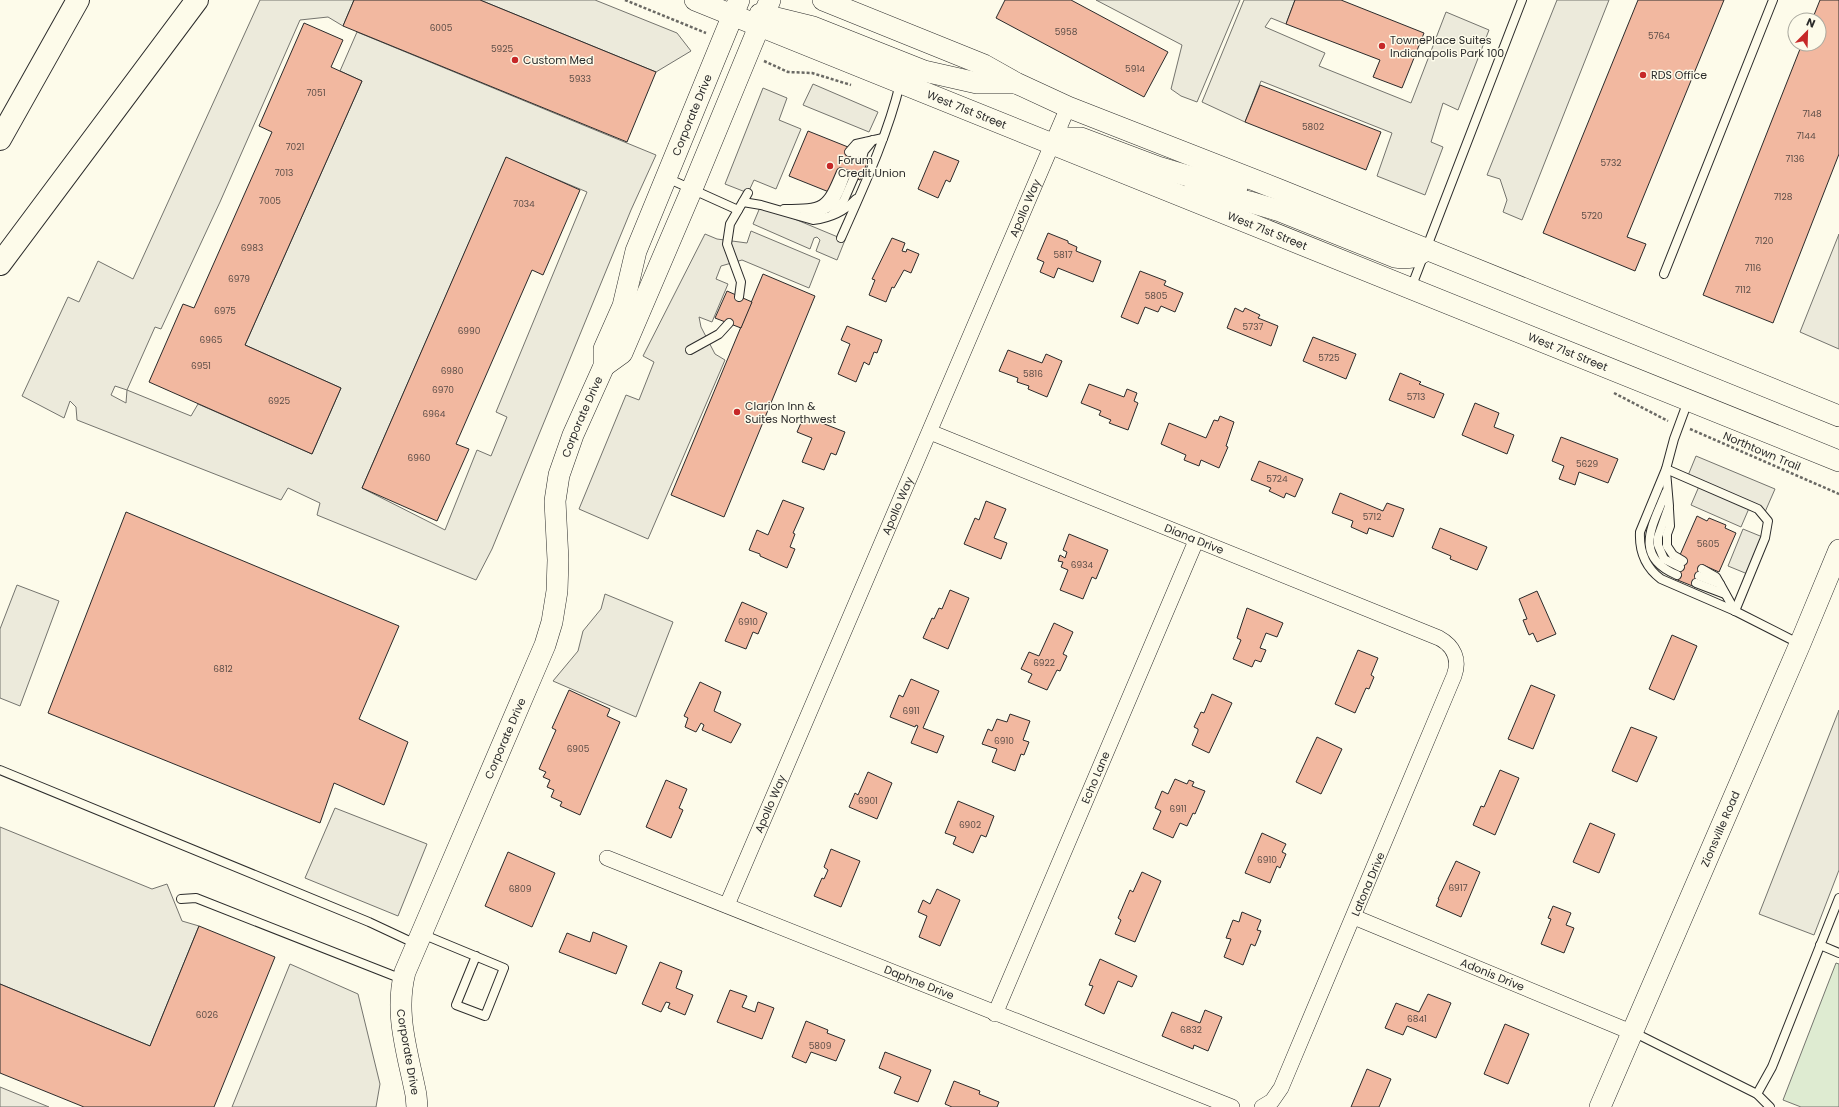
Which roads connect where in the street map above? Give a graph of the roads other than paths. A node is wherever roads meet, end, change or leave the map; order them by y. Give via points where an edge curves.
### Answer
1 (78, 0) edge
2 (197, 0) edge
3 (695, 0) edge
4 (823, 0) edge
5 (1522, 0) edge
6 (1773, 0) edge
7 (736, 8) edge
8 (764, 13) edge
9 (900, 83) junction
10 (1016, 84) junction
11 (1068, 107) junction
12 (883, 138) junction
13 (0, 139) edge
14 (870, 141) junction
15 (1052, 144) junction
16 (847, 174) junction
17 (666, 178) junction
18 (692, 189) junction
19 (1280, 190) junction
20 (1170, 191) junction
21 (748, 193) dead end
22 (859, 196) junction
23 (743, 202) junction
24 (774, 209) junction
25 (738, 210) junction
26 (791, 214) junction
27 (829, 216) junction
28 (841, 238) dead end
29 (1426, 250) junction
30 (0, 264) edge
31 (1664, 274) dead end
32 (1411, 289) junction
33 (739, 297) dead end
34 (728, 323) dead end
35 (690, 350) dead end
36 (604, 366) junction
37 (1689, 400) junction
38 (1839, 416) edge
39 (930, 432) junction
40 (1839, 461) edge
41 (1666, 469) junction
42 (1668, 489) junction
43 (1196, 541) junction
44 (1839, 550) edge
45 (1725, 594) junction
46 (1734, 611) junction
47 (1800, 644) junction
48 (1454, 653) joint
49 (0, 770) edge
50 (607, 858) dead end
51 (1839, 898) edge
52 (181, 899) dead end
53 (727, 905) junction
54 (1354, 917) junction
55 (419, 939) junction
56 (1820, 945) junction
57 (1839, 952) edge
58 (476, 956) junction
59 (403, 979) junction
60 (995, 1014) junction
61 (1631, 1032) junction
62 (1757, 1094) junction
63 (417, 1107) edge
64 (1232, 1107) edge
65 (1262, 1107) edge
66 (1600, 1107) edge
67 (1770, 1107) edge

1 - 13 highway
2 - 30 highway
3 - 7 main road, West 71st Street
4 - 10 main road via 984,65
5 - 29 lane
6 - 31 lane
7 - 8 main road, West 71st Street
7 - 17 main road, Corporate Drive
8 - 9 main road, West 71st Street
8 - 10 main road via 813,27 924,70 978,83
8 - 18 main road, Corporate Drive
9 - 12 lane via 893,113
9 - 15 main road, West 71st Street
10 - 11 main road
11 - 15 street, Apollo Way
11 - 19 main road
12 - 14 lane
12 - 22 lane
14 - 14 lane via 856,144 855,155 864,151
15 - 19 main road via 1065,138 1082,138 1188,176
15 - 20 main road, West 71st Street
15 - 39 street, Apollo Way
16 - 24 lane via 822,205 815,208
16 - 26 lane via 837,197 822,213
16 - 27 lane via 844,200
17 - 18 lane
17 - 36 main road, Corporate Drive via 636,251 623,306 604,349
18 - 25 lane
18 - 36 main road, Corporate Drive via 622,353
19 - 29 main road
20 - 29 main road via 1250,202 1280,211 1395,257 1417,257
20 - 32 main road, West 71st Street
21 - 23 lane
22 - 27 lane via 841,211
22 - 28 lane
23 - 24 lane
23 - 25 lane
24 - 26 lane
25 - 33 lane via 730,224 727,244 741,282
26 - 27 lane via 813,220
29 - 32 lane
29 - 38 main road
32 - 37 main road, West 71st Street
34 - 35 lane via 719,334
36 - 55 main road, Corporate Drive via 573,435 559,475 555,501 557,591 550,629
37 - 40 main road, West 71st Street
37 - 41 lane
39 - 43 street, Diana Drive
39 - 53 street, Apollo Way
41 - 42 lane
41 - 46 lane via 1640,532 1642,554 1646,563 1651,572 1661,579
41 - 46 lane via 1758,509 1768,521 1765,538
42 - 42 lane via 1651,529 1650,546 1656,563 1680,568 1664,559 1658,545 1659,532 1669,506
43 - 48 street, Diana Drive via 1439,638 1451,647
43 - 60 street, Echo Lane
44 - 47 main road, Zionsville Road
45 - 45 lane via 1699,576 1716,577
45 - 46 lane
46 - 47 lane
47 - 61 main road, Zionsville Road
48 - 54 street, Latona Drive via 1457,665 1454,676
49 - 55 lane via 370,922
50 - 53 street, Daphne Drive
51 - 56 lane
52 - 59 lane via 196,898
53 - 60 street, Daphne Drive
54 - 61 street, Adonis Drive
54 - 65 street, Latona Drive via 1281,1088 1272,1101
55 - 58 lane
55 - 59 main road, Corporate Drive
56 - 57 lane
56 - 62 lane via 1772,1067
58 - 58 lane via 504,968 485,1016 456,1005
59 - 63 main road, Corporate Drive via 400,991 400,1016
60 - 64 street, Daphne Drive
61 - 62 lane
61 - 66 main road, Zionsville Road
62 - 67 lane

